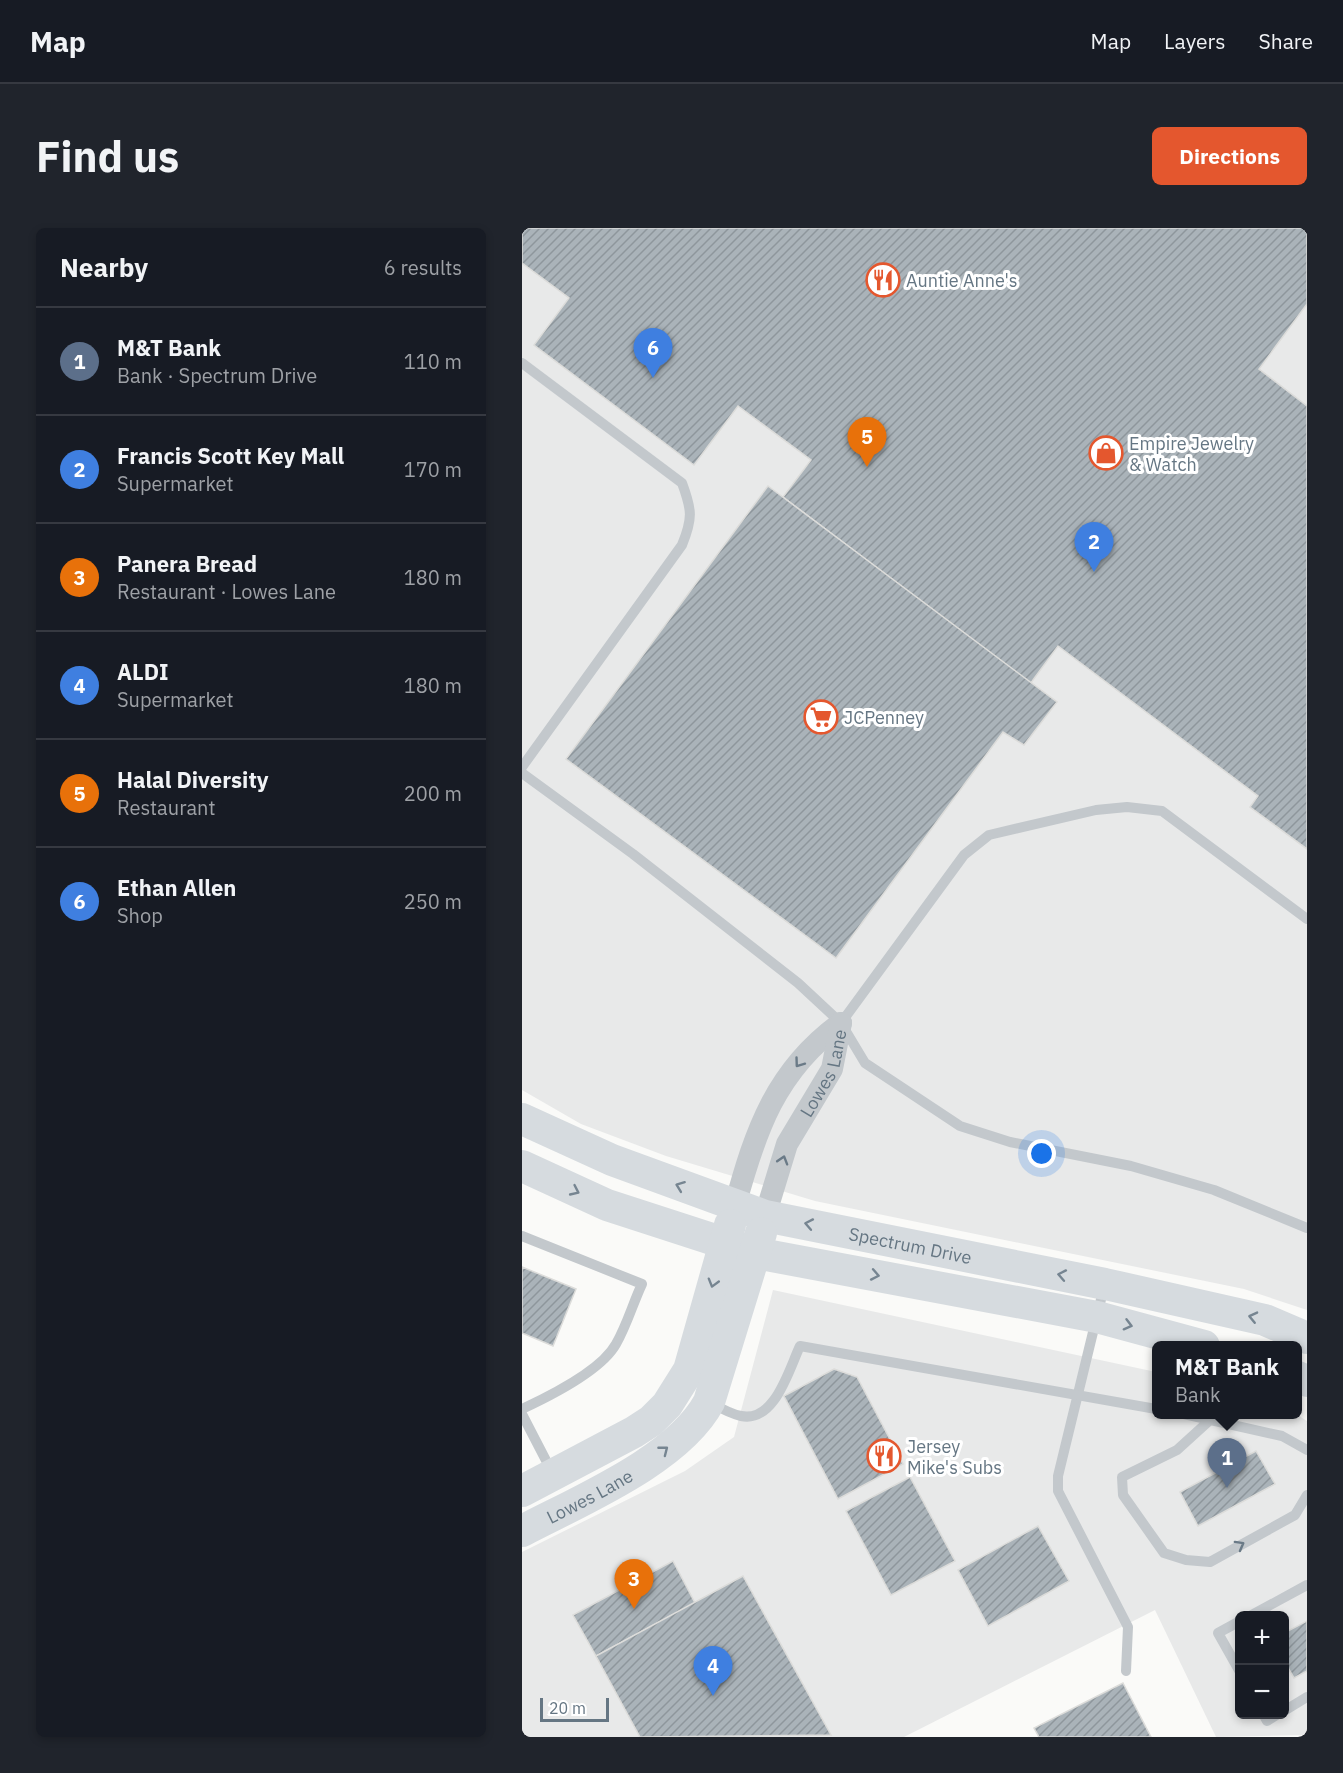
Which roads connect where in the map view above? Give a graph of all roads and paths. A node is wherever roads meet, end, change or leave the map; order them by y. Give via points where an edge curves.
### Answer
1 (522, 363) edge
2 (522, 767) edge
3 (522, 773) edge
4 (1307, 919) edge
5 (841, 1023) junction
6 (522, 1119) edge
7 (522, 1166) edge
8 (735, 1206) junction
9 (765, 1216) junction
10 (1307, 1228) edge
11 (522, 1236) edge
12 (724, 1244) junction
13 (755, 1253) junction
14 (1105, 1284) junction
15 (1097, 1317) junction
16 (1307, 1338) edge
17 (1186, 1341) edge
18 (1078, 1395) junction
19 (709, 1402) junction
20 (1152, 1408) edge
21 (522, 1411) edge
22 (1206, 1419) edge
23 (1210, 1420) junction
24 (1307, 1449) edge
25 (553, 1475) junction
26 (522, 1491) edge
27 (1307, 1495) edge
28 (522, 1531) edge
29 (1307, 1585) edge
30 (1259, 1611) edge
31 (1235, 1623) edge
32 (1235, 1665) edge
33 (1126, 1671) dead end
34 (1307, 1697) edge
35 (1289, 1708) edge

1 - 2 lane via 682,483 692,509 682,545
3 - 5 lane via 687,896 798,983
4 - 5 lane via 1162,811 1127,807 1096,810 989,835 964,855
5 -> 8 street, Lowes Lane via 814,1043 774,1098 750,1150
9 -> 5 street, Lowes Lane via 788,1144 832,1069
5 - 10 lane via 865,1063 960,1126 1010,1142 1131,1166 1214,1190
8 -> 6 main road, Spectrum Drive via 612,1160
7 -> 12 main road, Spectrum Drive via 607,1205
8 - 9 main road, Spectrum Drive
8 - 12 main road, Lowes Lane
9 - 13 main road, Lowes Lane
14 -> 9 main road, Spectrum Drive
11 - 21 lane via 642,1284 616,1346 588,1372
12 - 13 main road, Spectrum Drive
12 -> 25 main road, Lowes Lane via 689,1370 679,1390 651,1421
13 -> 15 main road, Spectrum Drive
13 - 19 main road, Lowes Lane
14 - 15 lane
16 -> 14 main road, Spectrum Drive via 1265,1320
15 -> 17 main road, Spectrum Drive
15 - 18 lane
18 - 19 lane via 800,1346 774,1400 760,1414 743,1417
18 - 20 lane
18 - 33 lane via 1058,1476 1058,1491 1128,1627
28 -> 19 main road, Lowes Lane via 664,1451 695,1424
21 - 25 lane
22 - 23 lane
23 - 24 lane via 1282,1436
23 -> 27 lane via 1177,1450 1122,1478 1123,1495 1164,1553 1210,1562 1294,1515
25 - 26 main road, Lowes Lane
29 - 30 lane
31 - 32 lane via 1218,1633
34 - 35 lane

